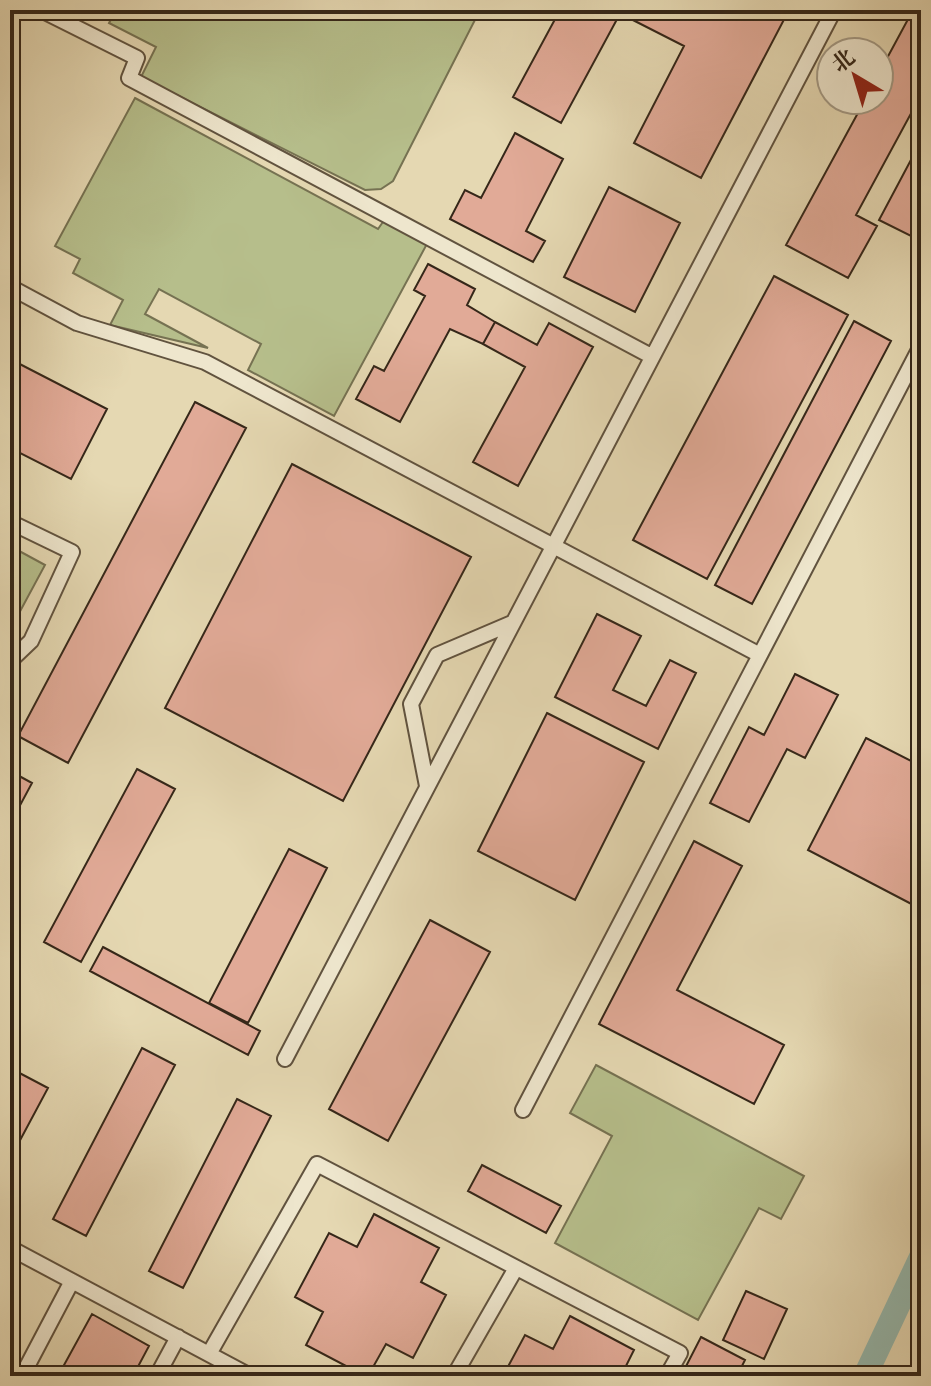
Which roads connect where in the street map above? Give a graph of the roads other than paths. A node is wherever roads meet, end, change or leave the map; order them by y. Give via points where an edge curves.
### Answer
1 (41, 10) edge
2 (834, 10) edge
3 (10, 287) edge
4 (921, 346) edge
5 (651, 356) junction
6 (10, 522) edge
7 (552, 546) junction
8 (512, 623) junction
9 (760, 655) junction
10 (10, 661) edge
11 (427, 786) junction
12 (285, 1059) dead end
13 (523, 1110) dead end
14 (10, 1248) edge
15 (516, 1268) junction
16 (72, 1281) junction
17 (178, 1337) junction
18 (209, 1354) junction
19 (22, 1376) edge
20 (157, 1376) edge
21 (250, 1376) edge
22 (454, 1376) edge
23 (667, 1376) edge

1 - 5 lane via 137,58 129,78
2 - 5 lane
3 - 7 lane via 77,323 205,362
4 - 9 lane
5 - 7 lane
6 - 10 lane via 72,552 31,641
7 - 8 lane
7 - 9 lane
8 - 11 lane
8 - 11 lane via 437,655 411,704
9 - 13 lane
11 - 12 lane
14 - 16 lane
15 - 18 lane via 317,1164
15 - 22 lane
15 - 23 lane via 680,1353
16 - 17 lane
16 - 19 lane
17 - 18 lane
17 - 20 lane
18 - 21 lane

